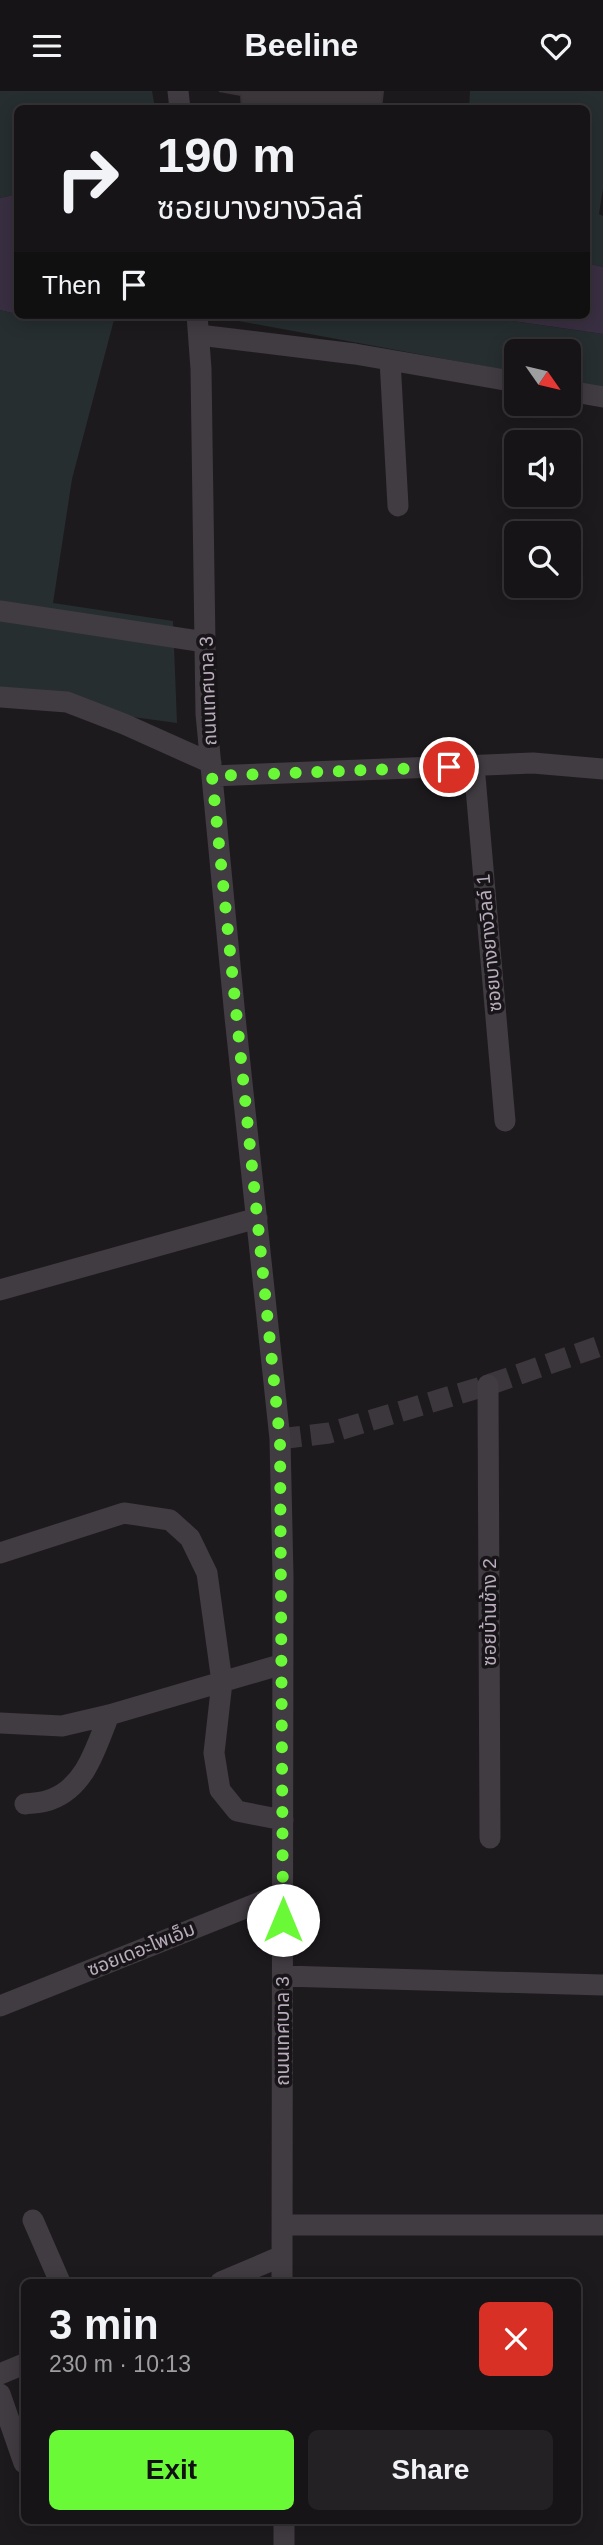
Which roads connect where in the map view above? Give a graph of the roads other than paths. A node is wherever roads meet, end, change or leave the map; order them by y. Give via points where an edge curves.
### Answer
1 (198, 325) edge
2 (390, 359) junction
3 (504, 379) edge
4 (581, 393) edge
5 (603, 397) edge
6 (398, 506) dead end
7 (0, 611) edge
8 (205, 642) junction
9 (0, 697) edge
10 (474, 765) junction
11 (212, 769) junction
12 (603, 769) edge
13 (505, 1121) dead end
14 (257, 1218) junction
15 (0, 1290) edge
16 (488, 1385) dead end
17 (0, 1553) edge
18 (283, 1664) junction
19 (222, 1682) junction
20 (109, 1715) junction
21 (0, 1723) edge
22 (25, 1804) dead end
23 (283, 1819) junction
24 (489, 1838) dead end
25 (283, 1892) junction
26 (282, 1976) junction
27 (603, 1985) edge
28 (0, 2006) edge
29 (33, 2220) dead end
30 (282, 2225) junction
31 (603, 2225) edge
32 (282, 2256) junction
33 (59, 2279) edge
34 (228, 2279) edge
35 (282, 2279) edge
36 (21, 2365) edge
37 (0, 2374) edge
38 (0, 2394) edge
39 (21, 2454) edge
40 (284, 2524) edge
41 (284, 2545) edge

1 - 2 street
1 - 8 street, ถนนเทศบาล 3
2 - 3 street
2 - 6 street
4 - 5 street
7 - 8 street
8 - 11 street, ถนนเทศบาล 3
9 - 11 street via 67,702 124,724
10 - 11 street
10 - 12 street via 533,763
10 - 13 street, ซอยบางยางวิลล์ 1
11 - 14 street, ถนนเทศบาล 3
14 - 15 street
14 - 18 street, ถนนเทศบาล 3 via 280,1440
16 - 24 street, ซอยบ้านช้าง 2
17 - 19 street via 124,1513 170,1520 190,1538 207,1573
18 - 19 street
18 - 23 street, ถนนเทศบาล 3
19 - 20 street
19 - 23 street via 214,1752 220,1790 237,1811
20 - 21 street via 62,1726
20 - 22 street via 90,1763 74,1787 51,1800
23 - 25 street, ถนนเทศบาล 3
25 - 26 street, ถนนเทศบาล 3
25 - 28 street, ซอยเดอะโพเอ็ม
26 - 27 street
26 - 30 street, ถนนเทศบาล 3
29 - 33 street
30 - 31 street
30 - 32 street, ถนนเทศบาล 3
32 - 34 street
32 - 35 street, ถนนเทศบาล 3
36 - 37 street
38 - 39 street
40 - 41 street

